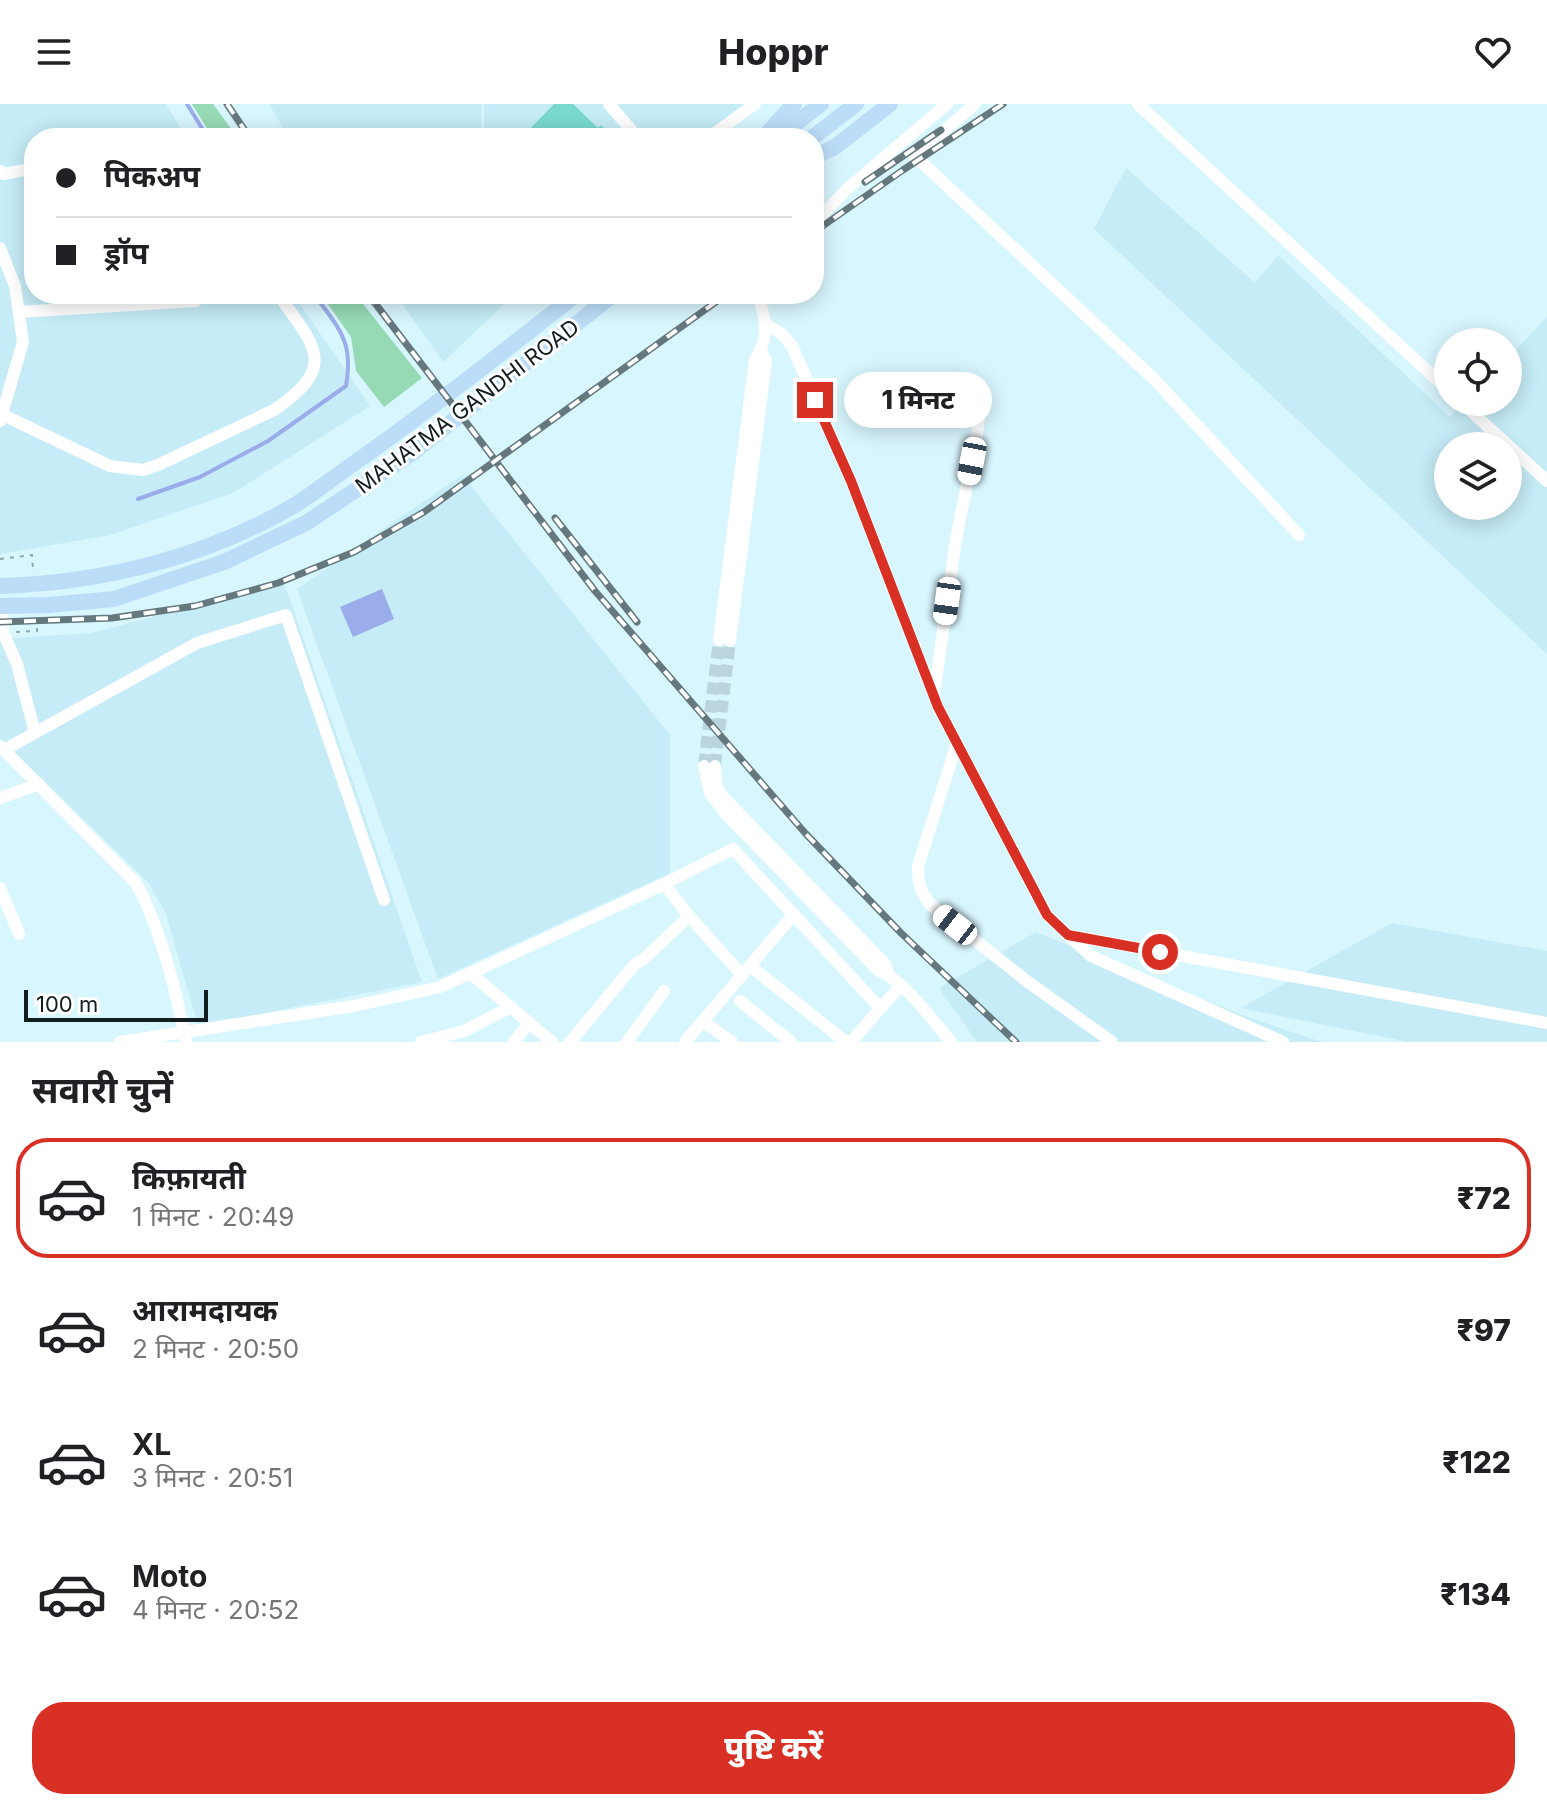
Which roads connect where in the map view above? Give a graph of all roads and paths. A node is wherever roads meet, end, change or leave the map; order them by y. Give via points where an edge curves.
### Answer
1 (609, 104) edge
2 (755, 104) edge
3 (794, 104) edge
4 (856, 104) edge
5 (890, 104) edge
6 (947, 104) edge
7 (975, 104) edge
8 (1138, 104) edge
9 (815, 108) edge
10 (629, 128) edge
11 (722, 128) edge
12 (772, 128) edge
13 (790, 128) edge
14 (824, 129) edge
15 (824, 152) edge
16 (24, 170) edge
17 (1, 173) edge
18 (824, 213) edge
19 (0, 248) edge
20 (148, 304) edge
21 (285, 304) edge
22 (564, 304) edge
23 (601, 304) edge
24 (760, 304) edge
25 (19, 312) junction
26 (766, 324) junction
27 (1434, 377) edge
28 (981, 393) dead end
29 (1476, 416) edge
30 (2, 418) edge
31 (1547, 481) edge
32 (1299, 535) dead end
33 (32, 555) dead end
34 (0, 559) edge
35 (0, 586) edge
36 (1, 606) edge
37 (37, 631) dead end
38 (3, 632) junction
39 (725, 641) tunnel mouth
40 (934, 695) junction
41 (35, 733) junction
42 (957, 743) junction
43 (2, 748) edge
44 (710, 766) tunnel mouth
45 (39, 784) junction
46 (0, 798) edge
47 (664, 884) junction
48 (0, 888) edge
49 (384, 900) dead end
50 (794, 914) junction
51 (689, 916) junction
52 (19, 934) dead end
53 (1068, 935) junction
54 (746, 970) junction
55 (470, 973) junction
56 (900, 986) junction
57 (664, 991) dead end
58 (740, 1001) dead end
59 (511, 1007) junction
60 (879, 1007) junction
61 (703, 1021) junction
62 (529, 1023) junction
63 (1547, 1023) edge
64 (464, 1031) junction
65 (185, 1037) edge
66 (120, 1042) edge
67 (421, 1042) edge
68 (455, 1042) edge
69 (514, 1042) edge
70 (552, 1042) edge
71 (570, 1042) edge
72 (627, 1042) edge
73 (685, 1042) edge
74 (732, 1042) edge
75 (791, 1042) edge
76 (849, 1042) edge
77 (951, 1042) edge
78 (1112, 1042) edge
79 (1283, 1042) edge

1 - 10 street
2 - 11 street
3 - 12 main road
4 - 14 main road
5 - 15 main road
6 - 18 street
7 - 32 street via 915,156 1154,379
8 - 27 street
9 - 13 main road
16 - 17 street
19 - 25 street
20 - 25 street
21 - 30 street via 317,359 310,381 274,410 158,465 143,470 110,466
22 - 35 main road, MAHATMA GANDHI ROAD via 295,505 219,542 112,574
23 - 36 main road, MAHATMA GANDHI ROAD via 438,432 306,523 224,562 114,599
24 - 26 street
25 - 30 street via 23,342
26 - 39 street via 761,351 766,361
26 - 40 street via 792,346
28 - 40 street
29 - 31 street
33 - 34 path
36 - 38 street
37 - 38 path
38 - 41 street
40 - 42 street
41 - 43 street
41 - 49 street via 197,643 286,615
42 - 53 street via 1047,915
42 - 78 street via 918,866 922,894 1028,982
43 - 45 street
44 - 56 street via 723,797 885,964
45 - 46 street
45 - 65 street via 136,883 150,908
47 - 50 street via 733,849
47 - 51 street
47 - 55 street
48 - 52 street
50 - 54 street
50 - 60 street
51 - 54 street
51 - 71 street via 635,964
53 - 63 street
53 - 79 street via 1091,956
54 - 61 street
54 - 76 street
55 - 59 street
55 - 65 street via 406,996
56 - 60 street
56 - 77 street
57 - 72 street
58 - 75 street
59 - 62 street
59 - 64 street
60 - 76 street
61 - 73 street
61 - 74 street
62 - 69 street
62 - 70 street
64 - 67 street
64 - 68 street
65 - 66 street

